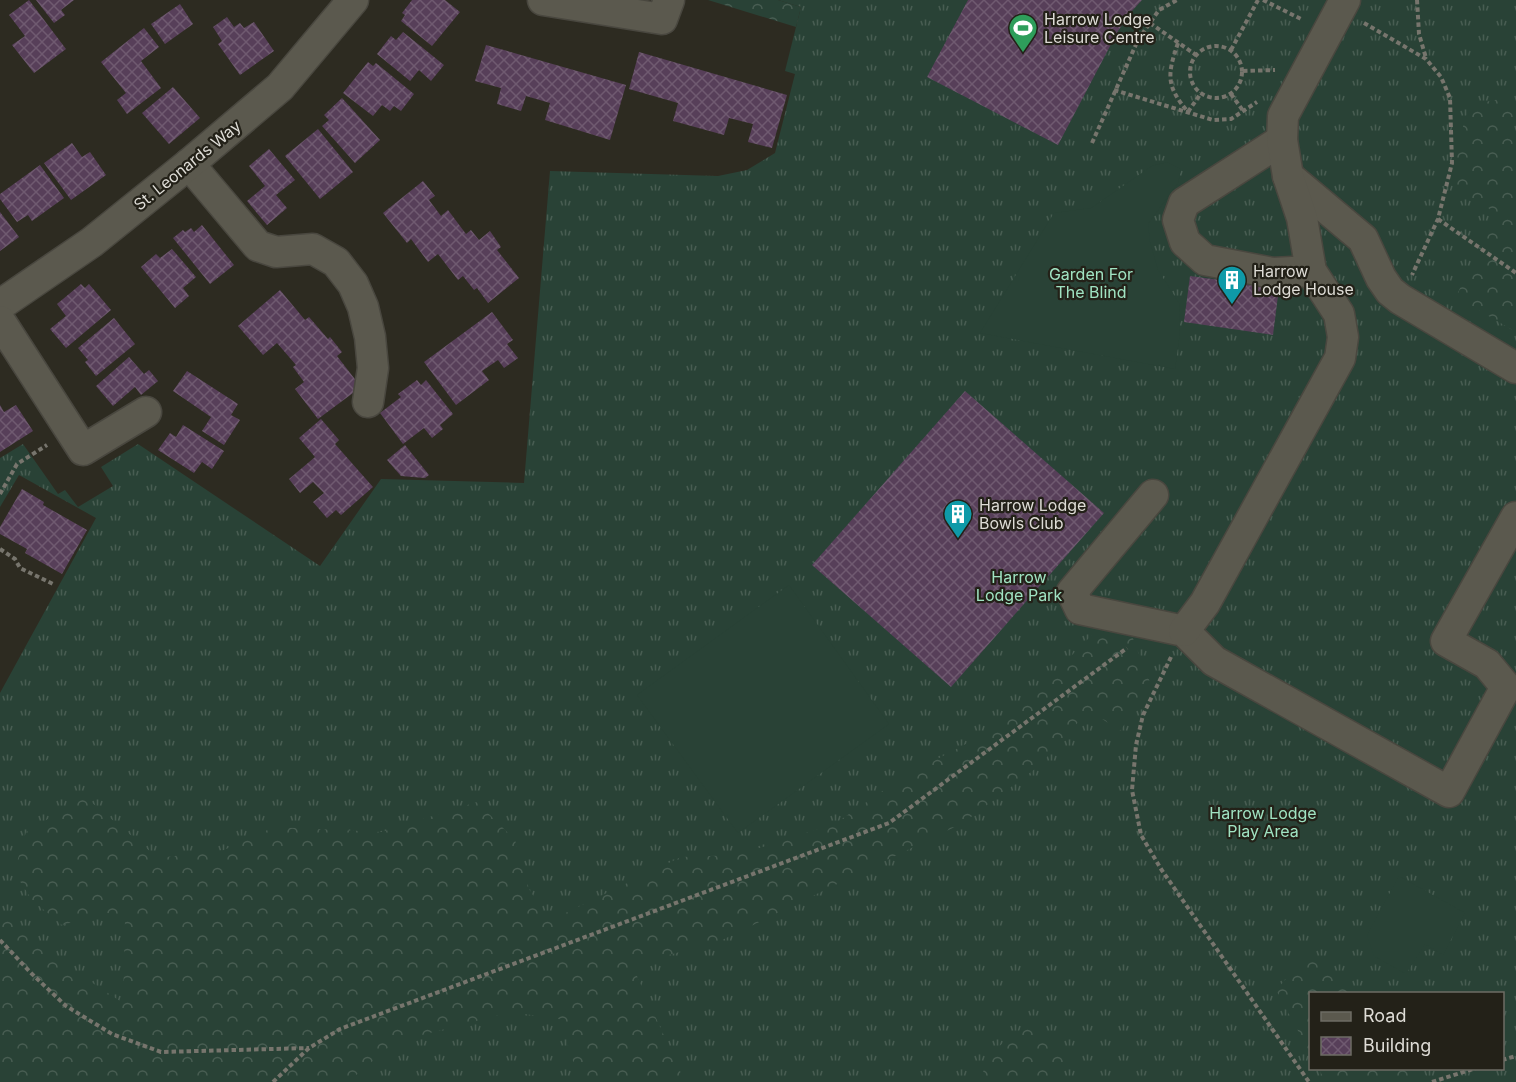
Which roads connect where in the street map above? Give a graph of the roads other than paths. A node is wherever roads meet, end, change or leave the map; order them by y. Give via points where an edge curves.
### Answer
1 (353, 0) edge
2 (543, 0) edge
3 (669, 0) edge
4 (1338, 14) edge
5 (1282, 140) junction
6 (189, 164) junction
7 (1287, 176) junction
8 (1311, 271) junction
9 (0, 305) edge
10 (0, 321) edge
11 (1516, 368) edge
12 (368, 402) dead end
13 (146, 412) dead end
14 (1153, 495) dead end
15 (1516, 517) edge
16 (1184, 631) junction

1 - 6 street, St. Leonards Way via 280,87
2 - 3 street via 662,19
4 - 5 street via 1283,116
5 - 7 street
5 - 8 street via 1184,202 1178,220 1185,242 1205,260 1273,273
6 - 9 street, St. Leonards Way via 92,242
6 - 12 street via 258,246 276,252 313,249 336,262 353,284 370,337 373,368
7 - 8 street via 1302,218
7 - 11 street via 1363,239 1390,291
8 - 16 street via 1339,314 1343,337 1340,358 1204,603
10 - 13 street via 83,450
14 - 16 street via 1072,591 1080,609
15 - 16 street via 1446,641 1487,664 1506,687 1449,792 1214,661

